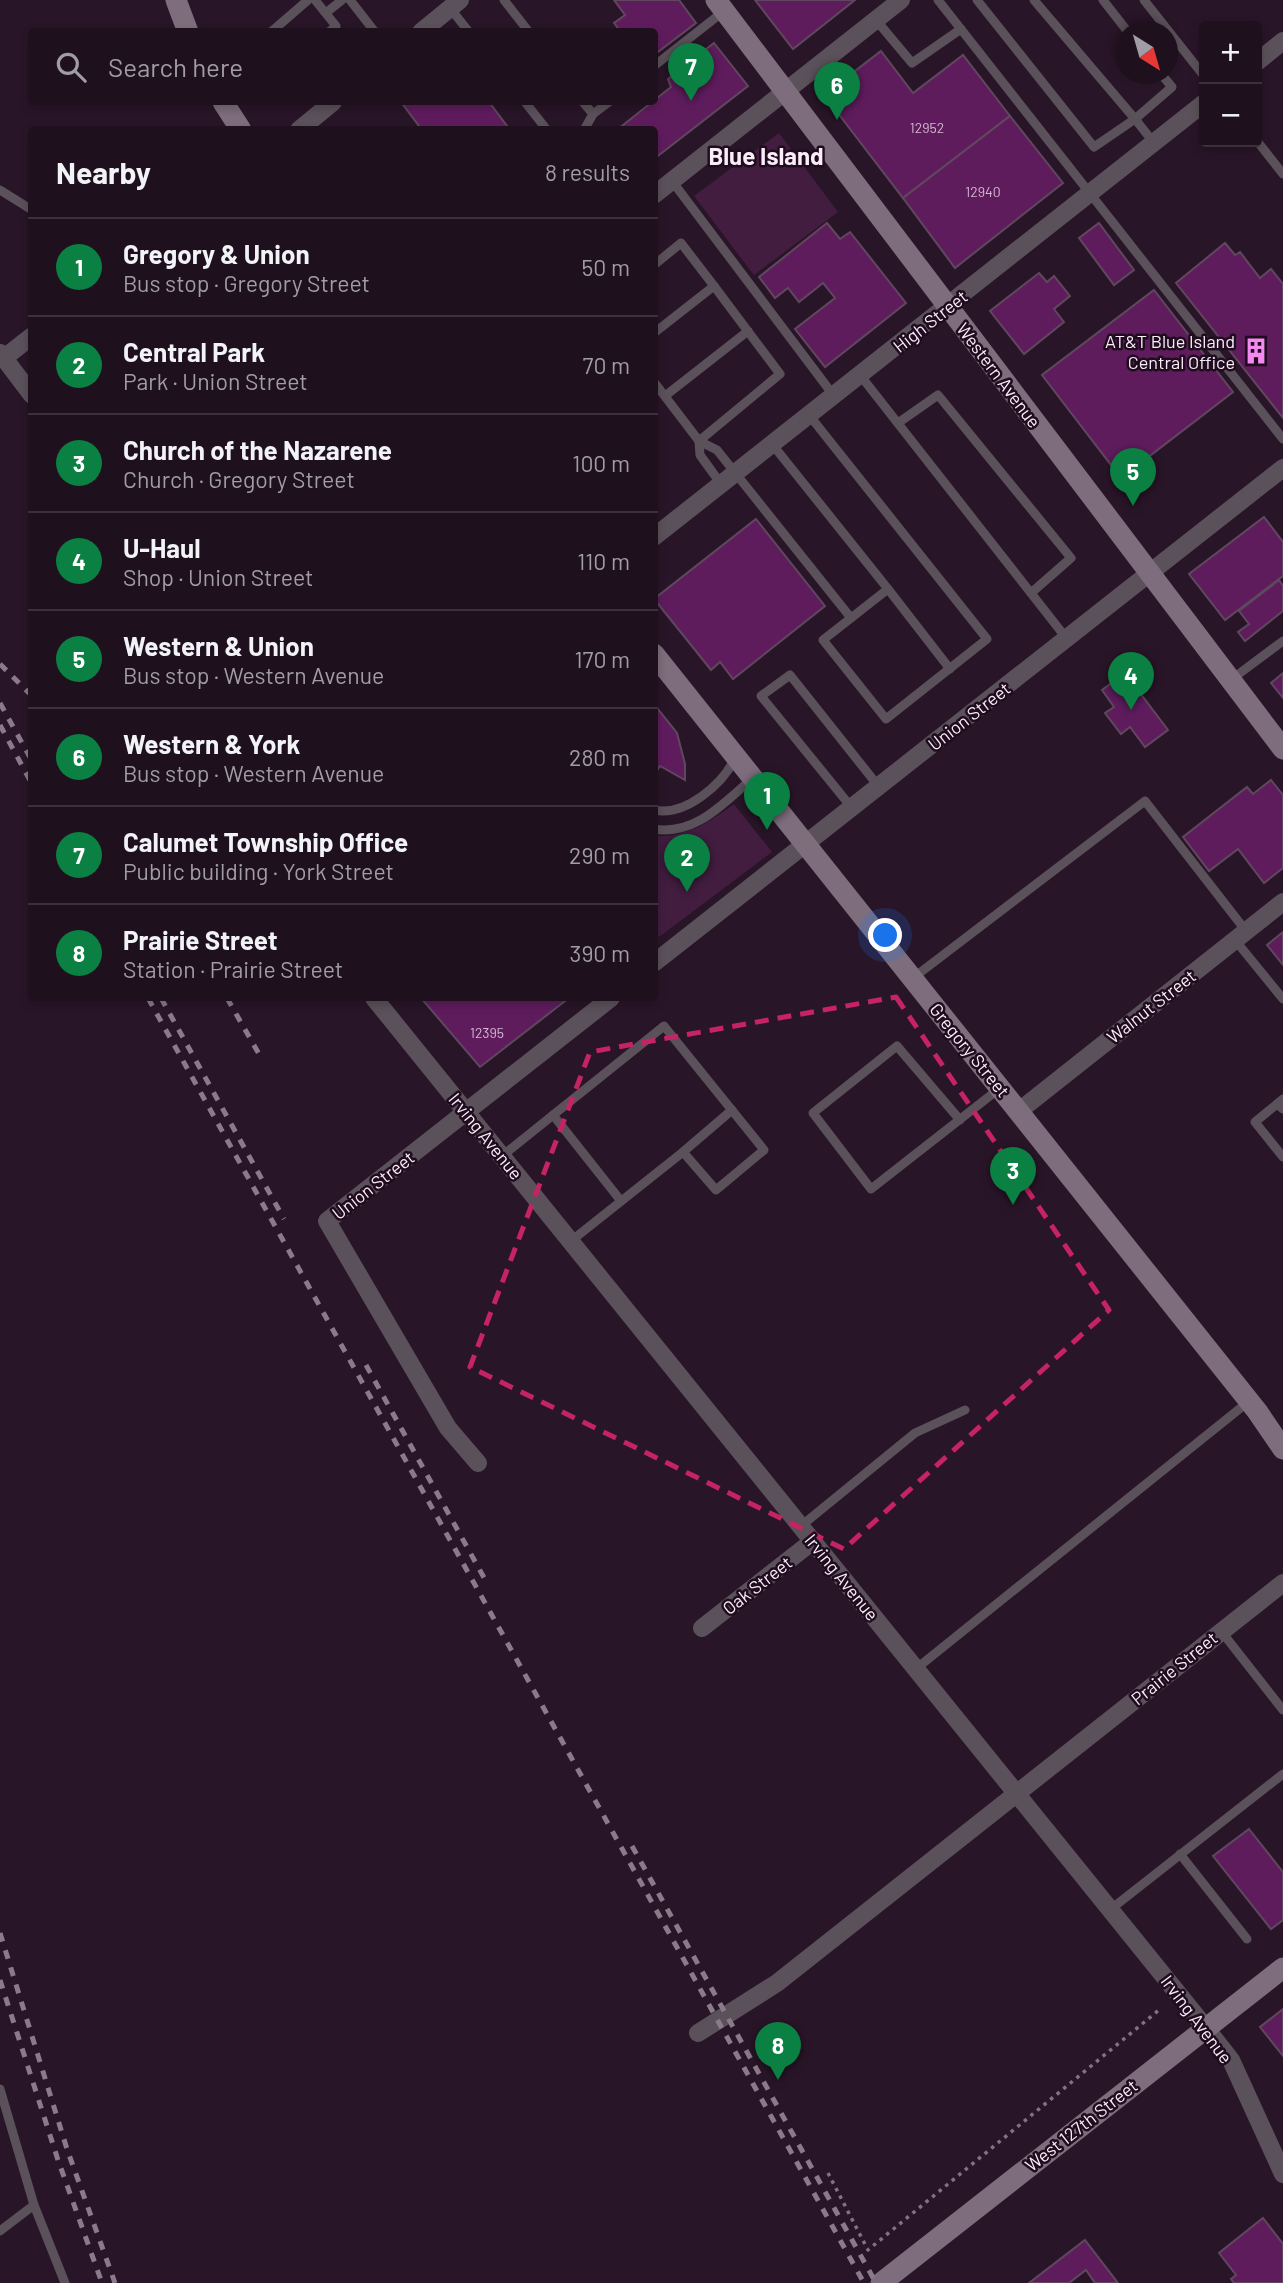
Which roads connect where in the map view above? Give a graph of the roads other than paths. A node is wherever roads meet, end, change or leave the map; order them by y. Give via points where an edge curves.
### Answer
1 (176, 0) edge
2 (308, 0) edge
3 (316, 0) edge
4 (342, 0) edge
5 (350, 0) edge
6 (505, 0) edge
7 (901, 0) edge
8 (938, 0) edge
9 (977, 0) edge
10 (1034, 0) edge
11 (1103, 0) edge
12 (1144, 0) edge
13 (455, 4) edge
14 (720, 5) edge
15 (327, 12) junction
16 (876, 20) junction
17 (1119, 21) edge
18 (186, 28) edge
19 (276, 28) edge
20 (334, 28) edge
21 (372, 28) edge
22 (426, 28) edge
23 (467, 28) edge
24 (526, 28) edge
25 (961, 29) junction
26 (1283, 41) edge
27 (1262, 58) edge
28 (658, 62) edge
29 (1199, 70) edge
30 (1169, 84) edge
31 (786, 92) junction
32 (225, 105) edge
33 (329, 105) edge
34 (526, 105) edge
35 (586, 105) edge
36 (605, 105) edge
37 (1199, 107) edge
38 (593, 114) junction
39 (1135, 118) junction
40 (238, 126) edge
41 (304, 126) edge
42 (544, 126) edge
43 (586, 126) edge
44 (1154, 143) junction
45 (1262, 147) edge
46 (1283, 174) edge
47 (672, 181) junction
48 (0, 190) edge
49 (658, 192) edge
50 (1089, 194) junction
51 (28, 208) edge
52 (658, 262) edge
53 (715, 286) junction
54 (947, 306) junction
55 (658, 330) edge
56 (748, 331) junction
57 (28, 339) edge
58 (2, 356) edge
59 (860, 375) junction
60 (658, 387) edge
61 (28, 390) edge
62 (665, 396) junction
63 (834, 396) junction
64 (809, 415) junction
65 (898, 424) junction
66 (1283, 439) edge
67 (699, 441) junction
68 (772, 444) junction
69 (1283, 468) edge
70 (728, 479) junction
71 (658, 534) edge
72 (1150, 573) junction
73 (888, 589) junction
74 (1031, 593) junction
75 (851, 618) junction
76 (1067, 639) junction
77 (1283, 641) edge
78 (658, 659) edge
79 (950, 669) junction
80 (1230, 680) junction
81 (1283, 749) edge
82 (736, 756) junction
83 (753, 778) junction
84 (878, 787) junction
85 (852, 808) junction
86 (658, 810) edge
87 (658, 829) edge
88 (806, 844) junction
89 (1283, 902) edge
90 (1240, 935) junction
91 (658, 955) edge
92 (913, 978) junction
93 (1283, 999) edge
94 (376, 1001) edge
95 (607, 1001) edge
96 (1000, 1088) junction
97 (1281, 1104) edge
98 (732, 1110) junction
99 (1019, 1111) junction
100 (466, 1112) junction
101 (553, 1115) junction
102 (960, 1119) junction
103 (683, 1152) junction
104 (502, 1156) junction
105 (1283, 1157) edge
106 (621, 1201) junction
107 (571, 1241) junction
108 (1249, 1401) junction
109 (965, 1410) dead end
110 (1283, 1449) edge
111 (478, 1463) dead end
112 (801, 1526) junction
113 (813, 1541) junction
114 (1283, 1583) edge
115 (702, 1628) dead end
116 (1222, 1631) junction
117 (917, 1668) junction
118 (1283, 1710) edge
119 (1283, 1774) edge
120 (1018, 1793) junction
121 (1180, 1854) junction
122 (1111, 1909) junction
123 (1247, 1939) dead end
124 (1283, 1968) edge
125 (1205, 2027) junction
126 (698, 2033) dead end
127 (0, 2089) edge
128 (1279, 2151) edge
129 (1283, 2174) edge
130 (34, 2205) junction
131 (0, 2231) edge
132 (65, 2283) edge
133 (881, 2283) edge

1 - 18 main road
2 - 19 lane
3 - 15 lane
4 - 15 lane
5 - 21 lane
6 - 24 lane
7 - 16 street
8 - 25 lane
9 - 39 lane via 1094,147
10 - 39 lane
11 - 17 lane
12 - 29 lane
13 - 22 street
13 - 23 lane
14 - 28 lane
14 - 31 main road, Western Avenue
15 - 20 lane
16 - 25 lane via 912,63
16 - 31 street
25 - 50 lane
26 - 27 street
30 - 39 lane via 1172,87
31 - 47 street
31 - 54 main road, Western Avenue
32 - 40 main road
33 - 41 street
34 - 42 lane
35 - 38 lane
36 - 38 lane
37 - 44 street, High Street
38 - 43 lane
39 - 44 lane
44 - 50 street, High Street
45 - 46 lane
47 - 49 street
47 - 63 lane
48 - 51 lane
50 - 54 street, High Street
50 - 66 lane
52 - 53 lane via 681,243
53 - 55 lane
53 - 56 lane
54 - 59 street, High Street
54 - 72 main road, Western Avenue
56 - 62 lane
56 - 67 lane via 780,374
57 - 58 street
58 - 61 street
59 - 63 street, High Street
59 - 65 lane
60 - 62 lane
62 - 67 lane
63 - 64 street, High Street
64 - 68 street, High Street
64 - 79 lane via 987,639
65 - 74 lane
65 - 74 lane via 938,395 1071,558
67 - 70 lane via 700,455
67 - 70 lane via 717,450
68 - 70 street, High Street
68 - 73 lane
69 - 72 street, Union Street
70 - 71 street, High Street
70 - 75 lane
72 - 76 street, Union Street
72 - 80 main road, Western Avenue
73 - 75 lane
73 - 79 lane
74 - 76 lane
75 - 79 lane via 823,640 886,719
76 - 84 street, Union Street
77 - 80 lane
78 - 82 main road, Gregory Street
80 - 81 main road, Western Avenue
82 - 83 main road, Gregory Street
82 - 86 lane via 731,767 695,800 671,811
83 - 87 lane via 689,827
83 - 88 main road, Gregory Street
84 - 85 street, Union Street
84 - 85 lane via 790,675 761,696
85 - 88 street, Union Street
88 - 91 street, Union Street
88 - 92 main road, Gregory Street
89 - 90 street, Walnut Street
90 - 92 lane via 1145,801
90 - 93 lane
90 - 99 street, Walnut Street
92 - 96 main road, Gregory Street
94 - 100 street, Irving Avenue
95 - 100 street, Union Street
96 - 99 main road, Gregory Street
96 - 102 lane
97 - 105 lane via 1255,1122
98 - 101 lane via 664,1026
98 - 103 lane
98 - 103 lane via 764,1150 716,1190
99 - 108 main road, Gregory Street
100 - 104 street, Irving Avenue
100 - 111 street, Union Street via 327,1221 448,1428
101 - 104 lane
101 - 106 lane
102 - 102 lane via 871,1189 813,1113 897,1046
103 - 106 lane
104 - 107 street, Irving Avenue
106 - 107 lane
107 - 112 street, Irving Avenue
108 - 110 main road, Gregory Street
108 - 117 lane
109 - 112 lane via 915,1433
112 - 113 street, Irving Avenue
113 - 115 street, Oak Street
113 - 117 street, Irving Avenue
114 - 116 street, Prairie Street
116 - 118 lane
116 - 120 street, Prairie Street
117 - 120 street, Irving Avenue
119 - 121 lane
120 - 122 street, Irving Avenue
120 - 126 street, Prairie Street via 777,1983
121 - 122 lane
121 - 123 lane
122 - 125 street, Irving Avenue
124 - 125 main road, West 127th Street
125 - 128 street, Irving Avenue via 1231,2060
125 - 133 main road, West 127th Street
127 - 130 lane
128 - 129 street, Irving Avenue
130 - 131 lane
130 - 132 lane

